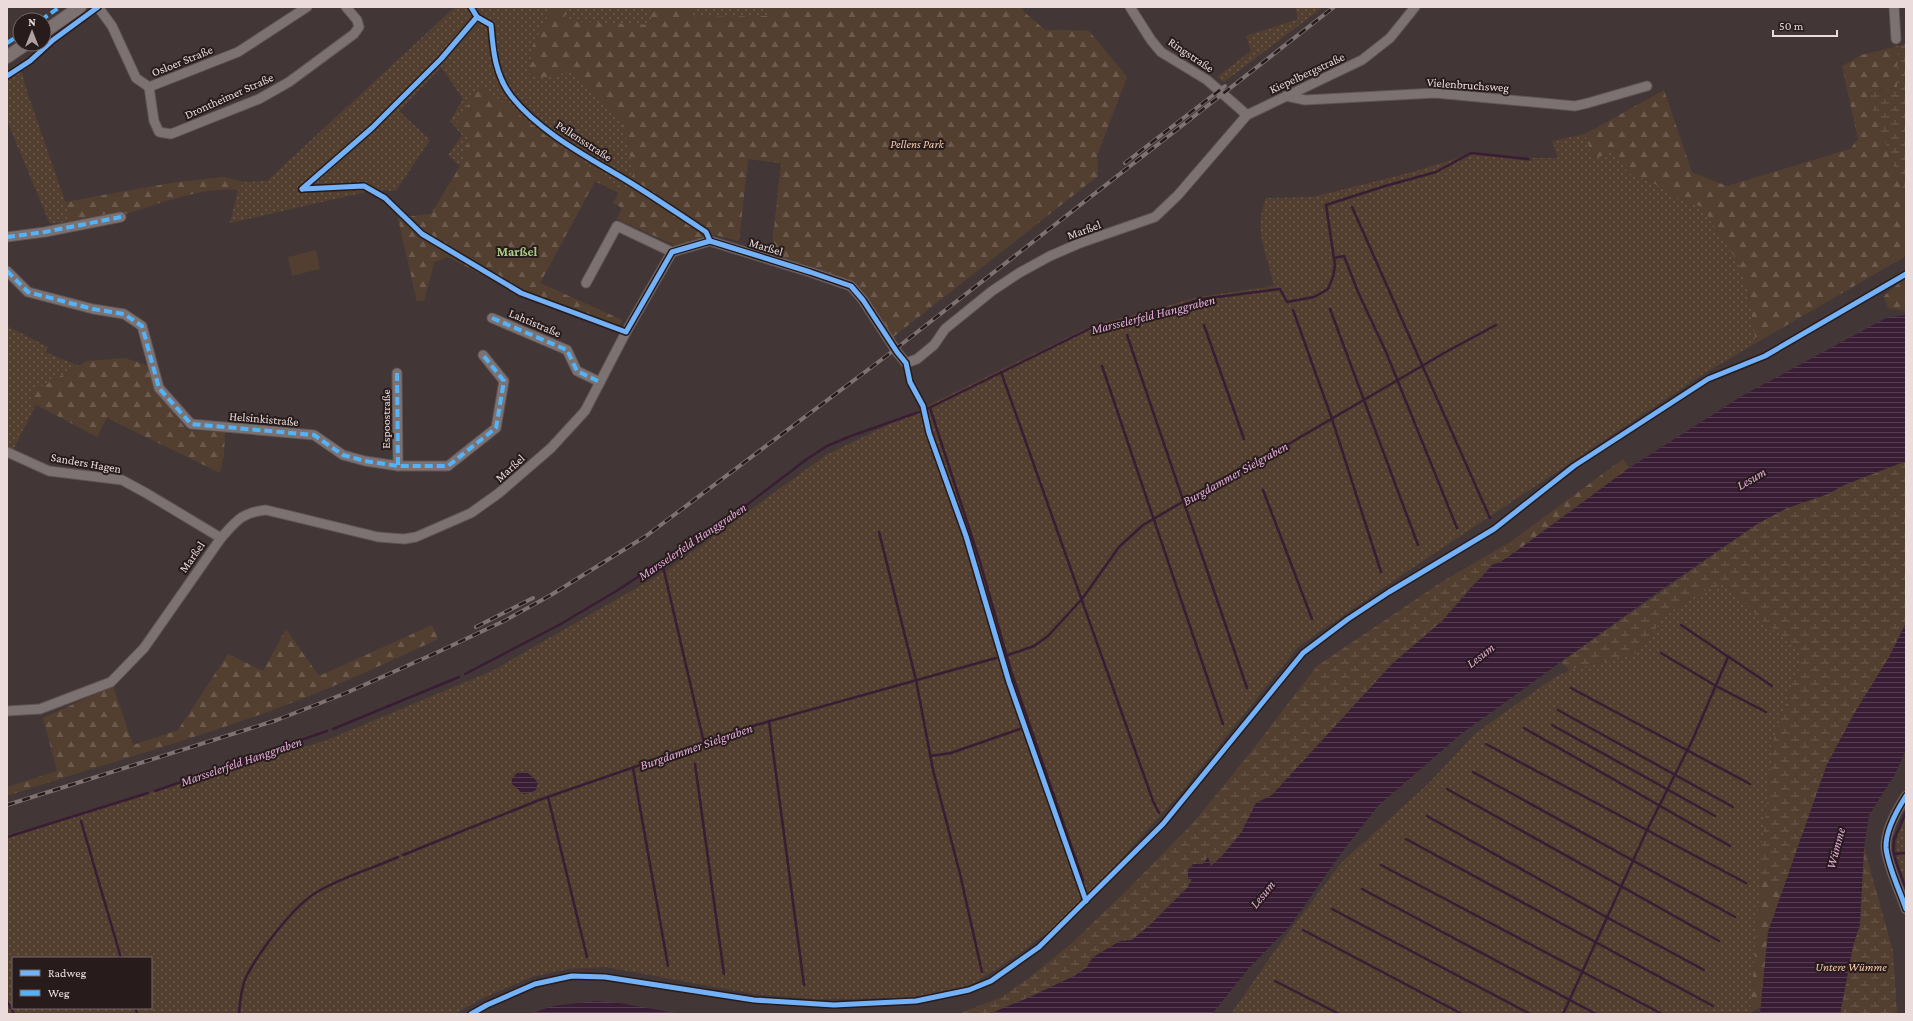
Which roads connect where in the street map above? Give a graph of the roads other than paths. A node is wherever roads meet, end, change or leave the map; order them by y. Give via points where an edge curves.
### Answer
1 (80, 7) edge
2 (98, 7) edge
3 (307, 7) edge
4 (346, 7) edge
5 (1130, 7) edge
6 (1414, 7) edge
7 (1894, 7) edge
8 (52, 26) edge
9 (1896, 39) dead end
10 (1647, 86) dead end
11 (149, 88) junction
12 (1286, 96) junction
13 (1247, 115) junction
14 (1208, 159) joint
15 (121, 217) dead end
16 (7, 237) edge
17 (672, 252) junction
18 (7, 271) edge
19 (586, 283) dead end
20 (492, 318) dead end
21 (483, 355) dead end
22 (397, 373) dead end
23 (600, 382) junction
24 (7, 452) edge
25 (398, 466) junction
26 (221, 538) junction
27 (7, 711) edge
28 (1906, 796) edge
29 (1906, 909) edge

1 - 8 street
2 - 11 street, Osloer Straße via 112,26 136,78
3 - 11 street, Osloer Straße via 238,52
4 - 11 street, Drontheimer Straße via 357,20 359,27 354,34 289,82 259,99 171,134 159,132 154,122
5 - 13 street, Ringstraße via 1151,40 1162,52 1207,80
6 - 12 street, Kiepelbergstraße via 1390,38 1362,60
7 - 9 street
10 - 12 street, Vielenbruchsweg via 1575,106 1435,93 1305,100
12 - 13 street, Kiepelbergstraße
13 - 14 street, Kiepelbergstraße
14 - 17 street, Marßel via 1178,196 1155,217 1080,243 1019,273 945,329 934,345 917,359 906,363 851,286 710,241
15 - 16 street
17 - 19 street via 617,226
17 - 23 street, Marßel
18 - 25 street, Helsinkistraße via 28,292 93,309 124,314 142,326 159,388 191,424 314,435 343,455 365,462
20 - 23 street, Lahtistraße via 568,350 577,371
21 - 25 street, Helsinkistraße via 504,381 496,428 448,466
22 - 25 street, Espoostraße
23 - 26 street, Marßel via 585,411 551,448 499,493 471,513 416,537 378,537 266,510 248,512
24 - 26 street, Sanders Hagen via 49,471 122,480
26 - 27 street, Marßel via 144,648 111,682 40,709
28 - 29 street via 1894,819 1886,846

